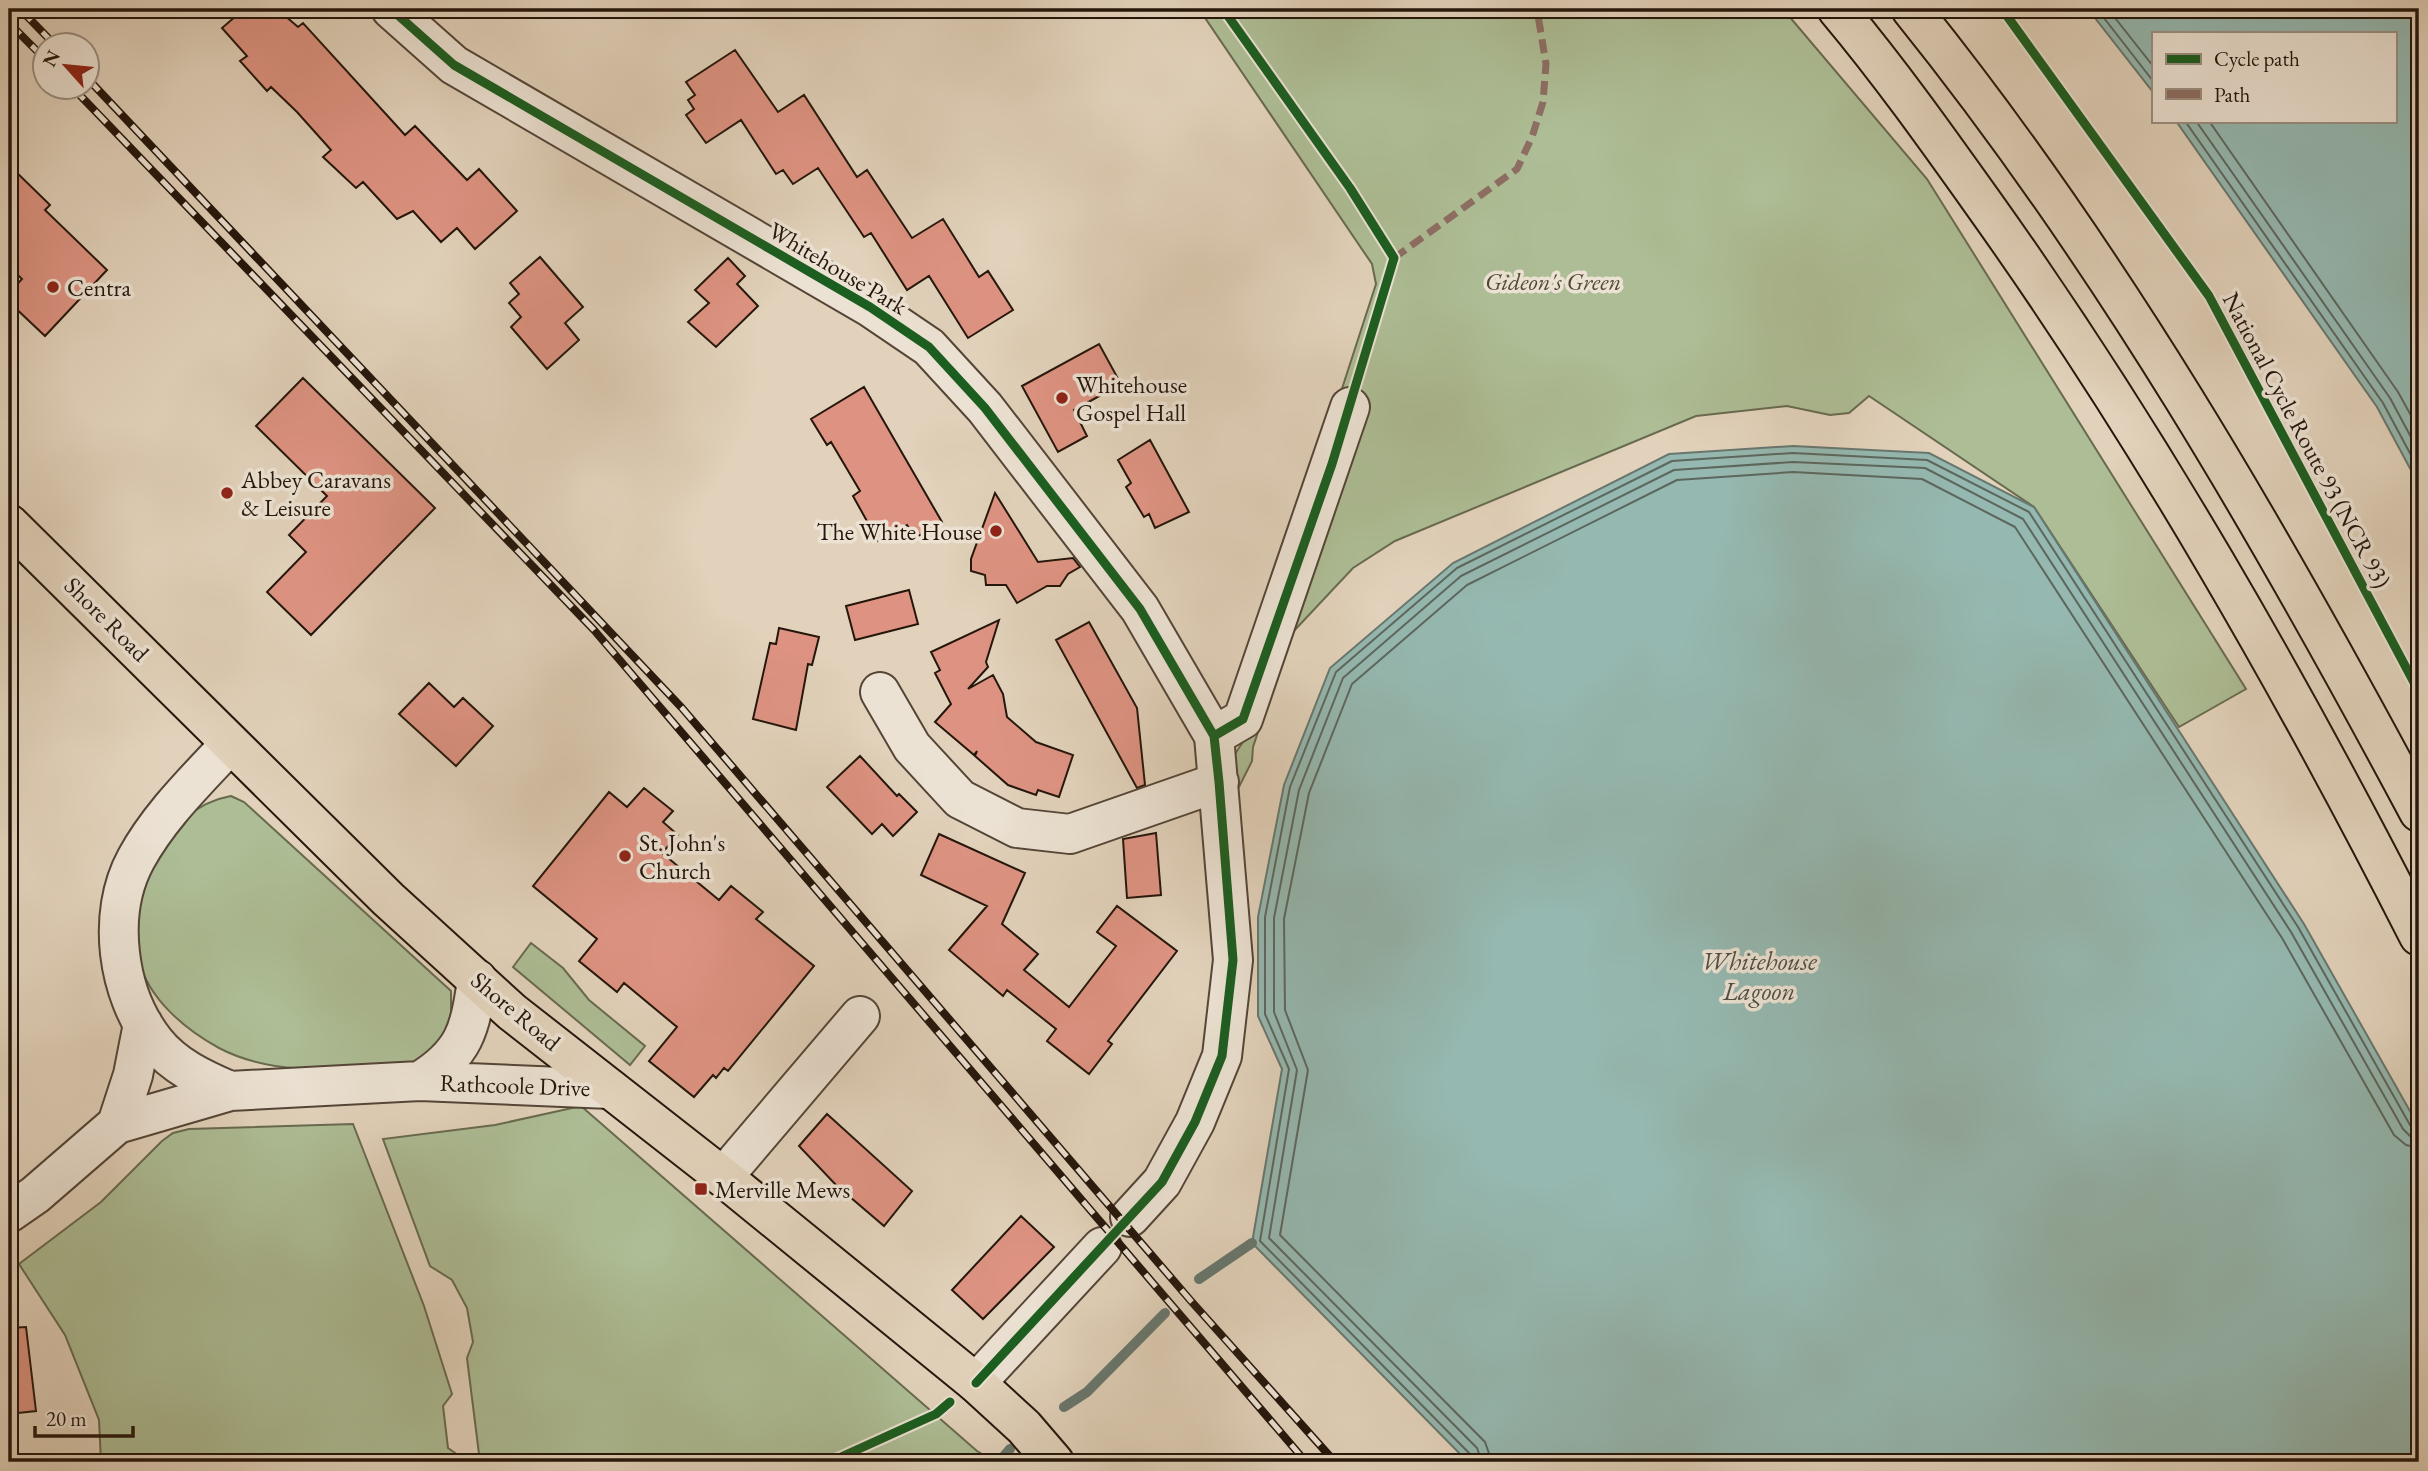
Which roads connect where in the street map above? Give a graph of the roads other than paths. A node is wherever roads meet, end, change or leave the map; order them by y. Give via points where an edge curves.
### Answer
1 (391, 9) edge
2 (1837, 9) edge
3 (1911, 9) edge
4 (1350, 407) dead end
5 (9, 524) edge
6 (880, 692) dead end
7 (1214, 736) junction
8 (230, 744) junction
9 (1219, 782) junction
10 (2419, 813) edge
11 (2419, 936) edge
12 (477, 979) junction
13 (860, 1016) dead end
14 (143, 1024) junction
15 (420, 1081) junction
16 (610, 1089) junction
17 (230, 1091) junction
18 (117, 1124) junction
19 (723, 1177) junction
20 (9, 1213) edge
21 (1129, 1217) dead end
22 (1102, 1247) dead end
23 (976, 1383) junction
24 (1038, 1443) edge

1 - 7 street, Whitehouse Park via 454,65 870,307 929,347 985,408 1140,610
2 - 11 main road via 1923,118 2122,408 2267,653
3 - 10 main road via 2079,238 2189,408 2280,561
4 - 7 street via 1242,719
5 - 8 main road, Shore Road
6 - 9 street via 912,747 960,799 1017,828 1070,834
7 - 9 street
8 - 12 main road, Shore Road
8 - 14 street, Rathcoole Drive via 166,812 134,862 122,897 121,960 132,1003
9 - 21 street via 1233,960 1222,1056 1195,1122 1162,1182
12 - 15 street, Rathcoole Drive via 469,1024 457,1053
12 - 16 main road, Shore Road
13 - 19 street
14 - 17 street, Rathcoole Drive via 176,1062 200,1079
14 - 18 street
15 - 16 street, Rathcoole Drive
15 - 17 street, Rathcoole Drive
16 - 19 main road, Shore Road
17 - 18 street, Rathcoole Drive
18 - 20 street, Rathcoole Drive
19 - 23 main road, Shore Road
22 - 23 street
23 - 24 main road, Shore Road

